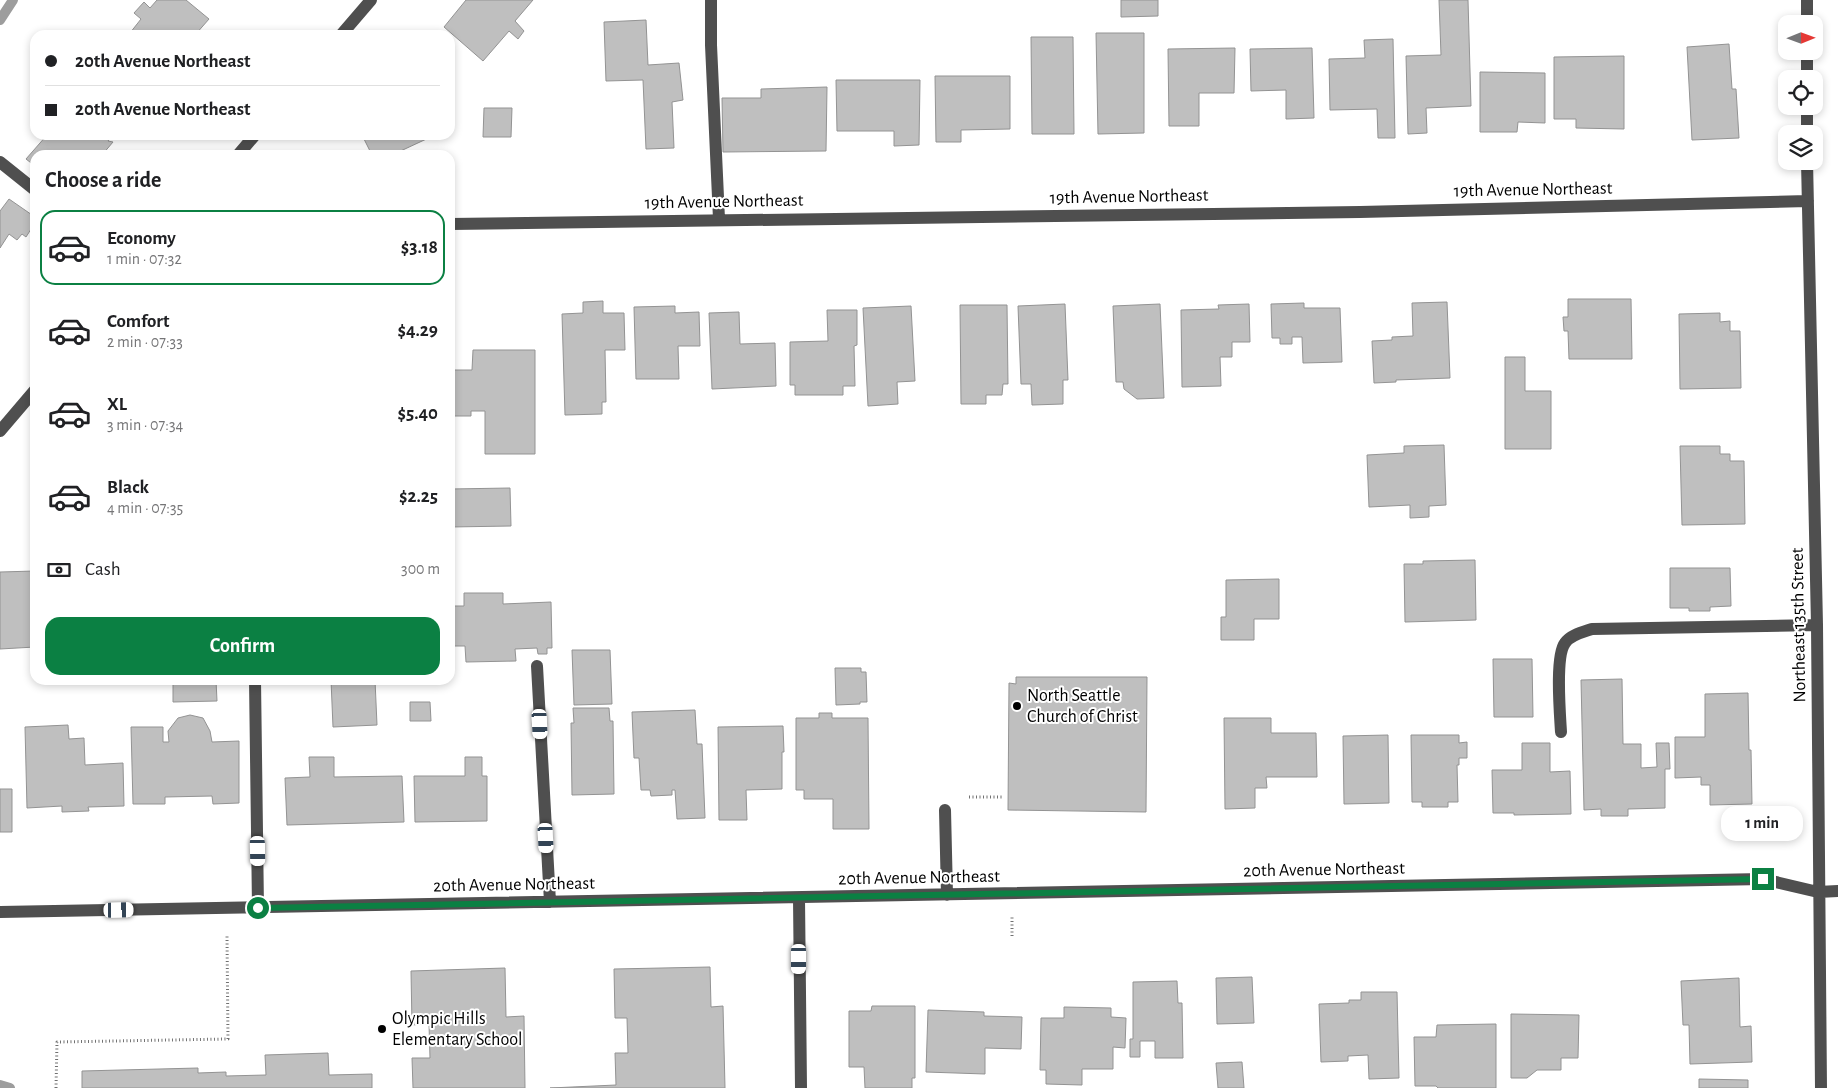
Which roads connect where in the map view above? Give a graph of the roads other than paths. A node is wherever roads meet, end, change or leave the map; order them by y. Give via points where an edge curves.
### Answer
1 (371, 0) edge
2 (711, 0) edge
3 (1806, 0) edge
4 (1807, 15) edge
5 (345, 30) edge
6 (251, 140) edge
7 (242, 150) edge
8 (0, 162) edge
9 (1808, 170) edge
10 (30, 186) edge
11 (1808, 200) junction
12 (720, 219) junction
13 (455, 224) edge
14 (30, 396) edge
15 (0, 430) edge
16 (1817, 625) junction
17 (537, 666) dead end
18 (255, 685) edge
19 (1561, 732) dead end
20 (945, 810) dead end
21 (1838, 891) edge
22 (1818, 892) junction
23 (947, 895) junction
24 (799, 898) junction
25 (550, 902) junction
26 (258, 908) junction
27 (0, 912) edge
28 (801, 1088) edge
29 (1821, 1088) edge

1 - 5 street
2 - 12 street
3 - 4 street
6 - 7 street
8 - 10 street
9 - 11 street, Northeast 135th Street
11 - 12 street, 19th Avenue Northeast via 1360,212
11 - 16 street, Northeast 135th Street
12 - 13 street, 19th Avenue Northeast
14 - 15 street
16 - 19 street via 1601,629 1577,634 1564,643 1561,655
16 - 22 street, Northeast 135th Street
17 - 25 street
18 - 26 street
20 - 23 street
21 - 22 street, 20th Avenue Northeast
22 - 23 street, 20th Avenue Northeast via 1763,879
22 - 29 street, Northeast 135th Street
23 - 24 street, 20th Avenue Northeast
24 - 25 street, 20th Avenue Northeast
24 - 28 street
25 - 26 street, 20th Avenue Northeast
26 - 27 street, 20th Avenue Northeast

